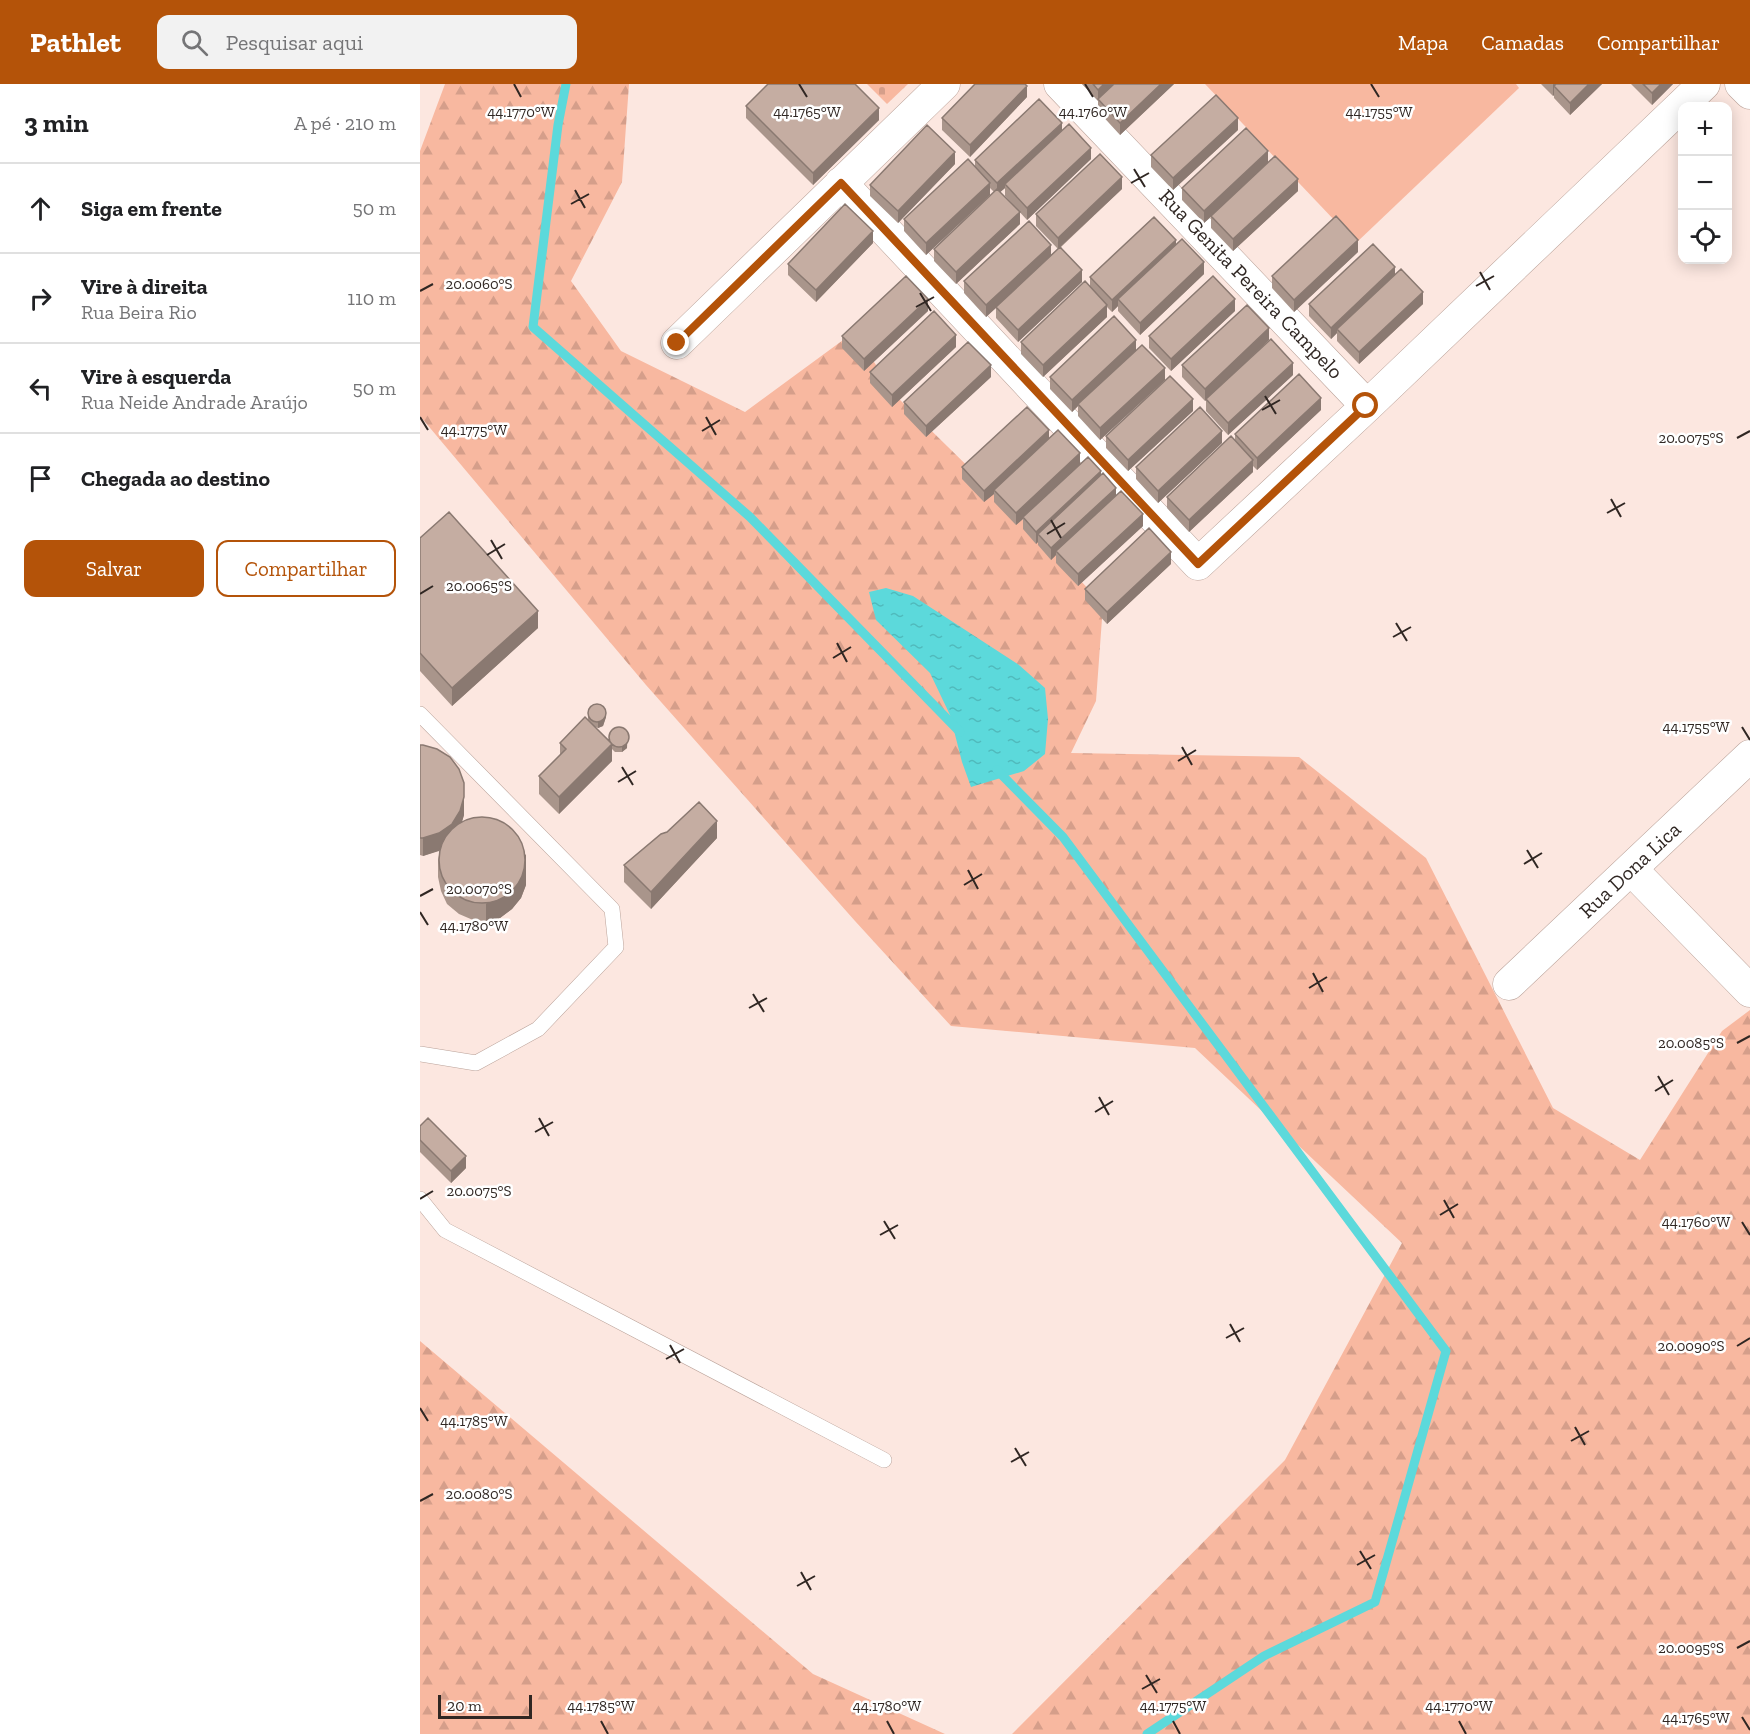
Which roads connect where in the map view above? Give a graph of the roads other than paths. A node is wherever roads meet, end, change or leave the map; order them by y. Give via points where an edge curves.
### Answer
1 (944, 84) edge
2 (1060, 84) edge
3 (1704, 84) edge
4 (1742, 84) edge
5 (1750, 93) edge
6 (841, 183) junction
7 (677, 343) dead end
8 (1366, 406) junction
9 (420, 714) edge
10 (1750, 756) edge
11 (1631, 869) junction
12 (1509, 984) dead end
13 (1750, 991) edge
14 (420, 1054) edge
15 (420, 1199) edge
16 (884, 1460) dead end

1 - 6 street
2 - 8 street, Rua Genita Pereira Campelo
3 - 8 street
4 - 5 street
6 - 7 street
6 - 8 street via 1198,564
9 - 14 lane via 612,909 616,947 538,1029 476,1063
10 - 11 street, Rua Dona Lica
11 - 12 street, Rua Dona Lica
11 - 13 street
15 - 16 lane via 445,1230

